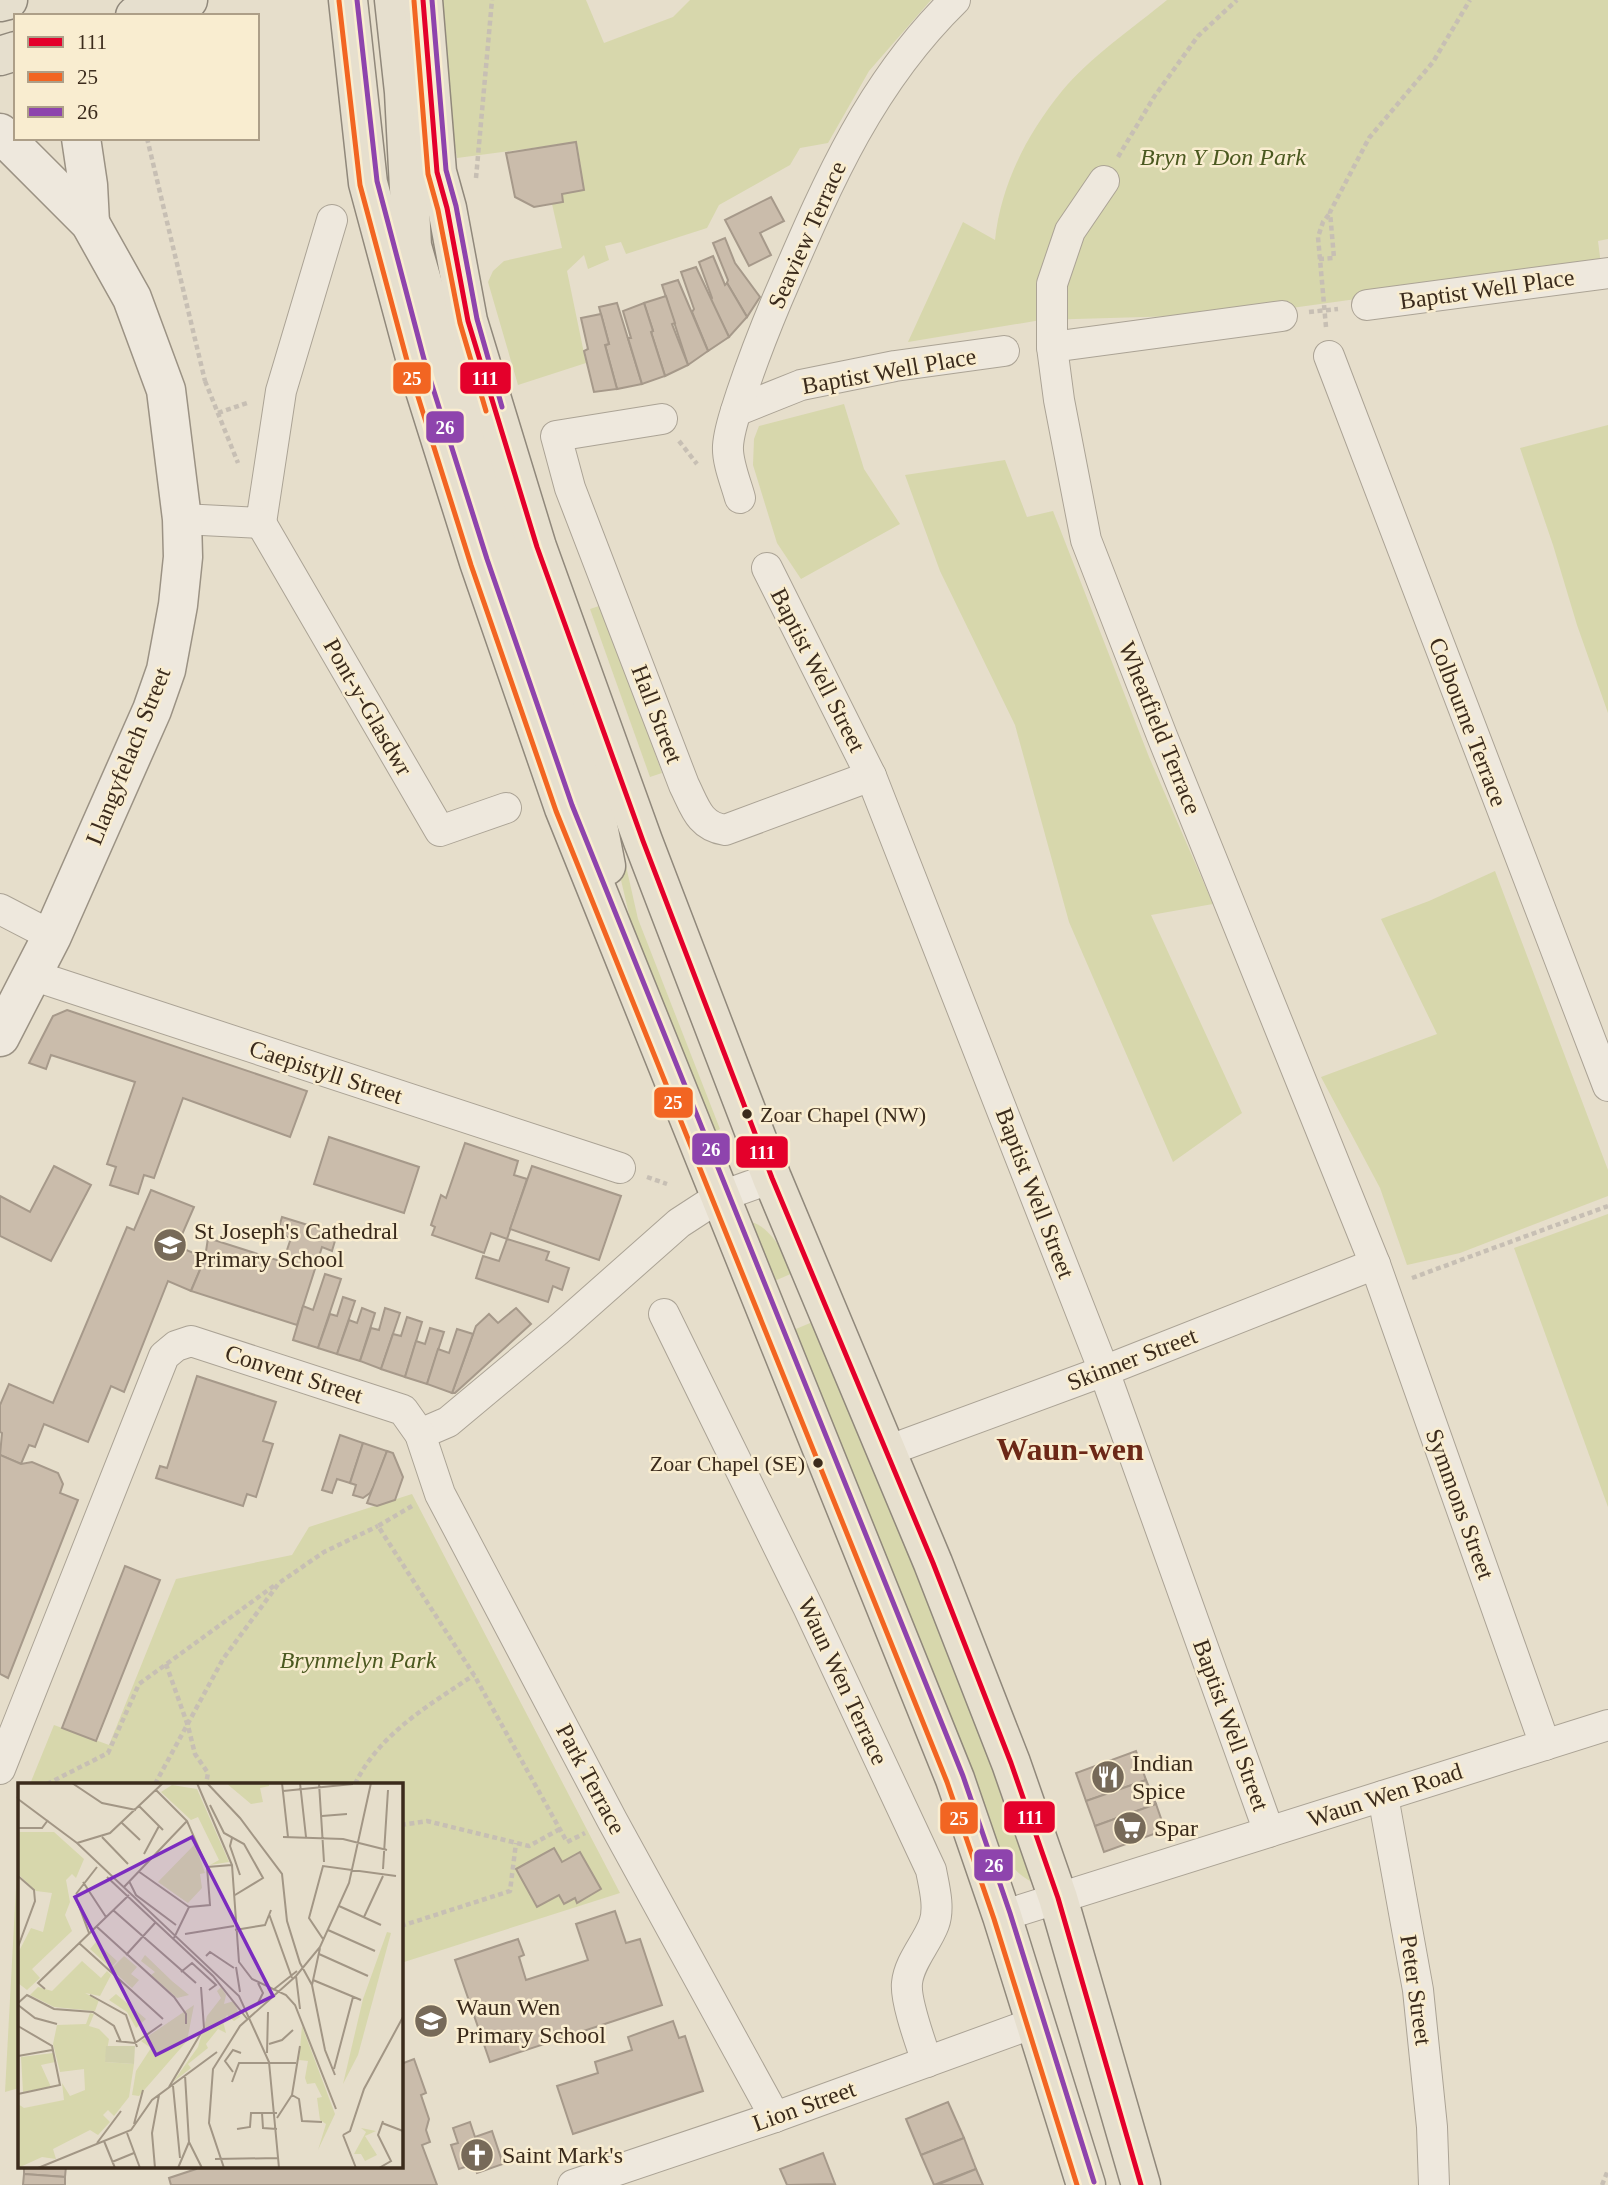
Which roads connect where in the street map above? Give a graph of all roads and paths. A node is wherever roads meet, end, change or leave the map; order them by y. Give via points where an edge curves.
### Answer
1 (8, 0) edge
2 (191, 0) edge
3 (348, 0) edge
4 (394, 0) edge
5 (423, 0) edge
6 (492, 0) edge
7 (955, 0) edge
8 (1237, 0) edge
9 (1470, 0) edge
10 (0, 2) edge
11 (142, 14) edge
12 (168, 14) edge
13 (0, 133) edge
14 (81, 140) edge
15 (147, 140) edge
16 (1104, 181) joint
17 (478, 190) dead end
18 (1330, 212) junction
19 (332, 220) dead end
20 (90, 223) junction
21 (1320, 258) junction
22 (1608, 273) edge
23 (1367, 305) joint
24 (1325, 310) junction
25 (1282, 316) joint
26 (1052, 347) junction
27 (1004, 351) dead end
28 (1329, 356) joint
29 (205, 381) junction
30 (166, 390) junction
31 (736, 411) junction
32 (662, 419) dead end
33 (242, 474) dead end
34 (740, 498) dead end
35 (181, 519) junction
36 (261, 523) junction
37 (766, 568) dead end
38 (871, 776) junction
39 (506, 808) dead end
40 (0, 909) edge
41 (52, 936) junction
42 (621, 947) junction
43 (32, 975) junction
44 (0, 1037) edge
45 (1608, 1086) edge
46 (620, 1168) dead end
47 (772, 1178) junction
48 (719, 1196) junction
49 (1608, 1206) edge
50 (1380, 1276) junction
51 (664, 1314) dead end
52 (1104, 1371) junction
53 (420, 1434) junction
54 (887, 1451) junction
55 (418, 1502) dead end
56 (378, 1526) junction
57 (279, 1583) junction
58 (166, 1664) junction
59 (474, 1675) junction
60 (1608, 1725) edge
61 (188, 1726) junction
62 (1545, 1745) junction
63 (0, 1769) edge
64 (49, 1783) edge
65 (156, 1783) edge
66 (206, 1783) edge
67 (356, 1783) edge
68 (1383, 1796) junction
69 (402, 1825) edge
70 (560, 1829) junction
71 (588, 1831) dead end
72 (1269, 1832) junction
73 (516, 1843) junction
74 (1058, 1898) junction
75 (1002, 1916) junction
76 (402, 1926) edge
77 (1034, 2023) junction
78 (927, 2062) junction
79 (775, 2117) junction
80 (1608, 2171) edge
81 (573, 2185) edge
82 (1086, 2185) edge
83 (1141, 2185) edge
84 (1434, 2185) edge
85 (1602, 2185) edge

1 - 10 main road
2 - 11 main road
2 - 12 main road
3 - 42 main road via 368,183 417,365 555,782
4 - 42 main road via 412,246 530,626 592,795
5 - 47 main road via 437,172 468,321 537,547 642,841
6 - 17 path
7 - 31 street, Seaview Terrace via 893,71 833,171 756,349
8 - 16 path via 1198,36 1154,97
9 - 18 path via 1433,62 1369,138
13 - 20 main road, Llangyfelach Street
14 - 20 main road
15 - 29 path
16 - 26 street, Wheatfield Terrace via 1070,231 1052,284
18 - 21 path via 1318,237
18 - 21 path via 1334,258
19 - 36 street via 281,391
20 - 30 main road, Llangyfelach Street via 132,298
21 - 24 path
22 - 23 street, Baptist Well Place
23 - 24 path
24 - 25 path
24 - 28 path
25 - 26 street
26 - 50 street, Wheatfield Terrace via 1086,540
27 - 31 street, Baptist Well Place via 801,385
28 - 45 street, Colbourne Terrace
29 - 30 path
29 - 33 path
30 - 35 main road, Llangyfelach Street
31 - 34 street, Seaview Terrace via 727,448
32 - 38 street, Hall Street via 556,436 570,488 684,785 706,824 725,830 740,827
35 - 36 street
35 - 41 main road, Llangyfelach Street via 183,557 166,670
36 - 39 street, Pont-y-Glasdwr via 440,831
37 - 38 street, Baptist Well Street
38 - 52 street, Baptist Well Street
40 - 41 street
41 - 43 main road, Llangyfelach Street
42 - 48 main road
43 - 44 main road, Llangyfelach Street
43 - 46 street, Caepistyll Street
47 - 48 street
47 - 54 main road
48 - 53 street via 678,1223 448,1422
48 - 75 main road via 955,1779
49 - 50 path
50 - 52 street, Skinner Street
50 - 62 street, Symmons Street
51 - 78 street, Waun Wen Terrace via 931,1870 935,1922 907,1983
52 - 54 street, Skinner Street
52 - 72 street, Baptist Well Street
53 - 63 street, Convent Street via 403,1410 191,1341 176,1346 164,1356
53 - 79 street, Park Terrace via 440,1494
54 - 74 main road via 1011,1763
55 - 56 path
56 - 57 path via 324,1552
56 - 59 path
57 - 58 path
57 - 61 path via 223,1659
58 - 61 path
58 - 64 path via 139,1684 108,1753
59 - 67 path via 410,1717 365,1764
59 - 70 path
60 - 62 street, Waun Wen Road
61 - 65 path
61 - 66 path via 195,1754 208,1773
62 - 68 street, Waun Wen Road
68 - 72 street, Waun Wen Road
68 - 84 street, Peter Street via 1418,1990
69 - 73 path via 427,1821
70 - 71 path via 566,1842
70 - 73 path via 529,1846
72 - 74 street, Waun Wen Road
73 - 76 path via 510,1891
74 - 75 street, Waun Wen Road
74 - 83 main road
75 - 77 main road
77 - 78 street, Lion Street
77 - 82 main road
78 - 79 street, Lion Street
79 - 81 street, Lion Street
80 - 85 path

